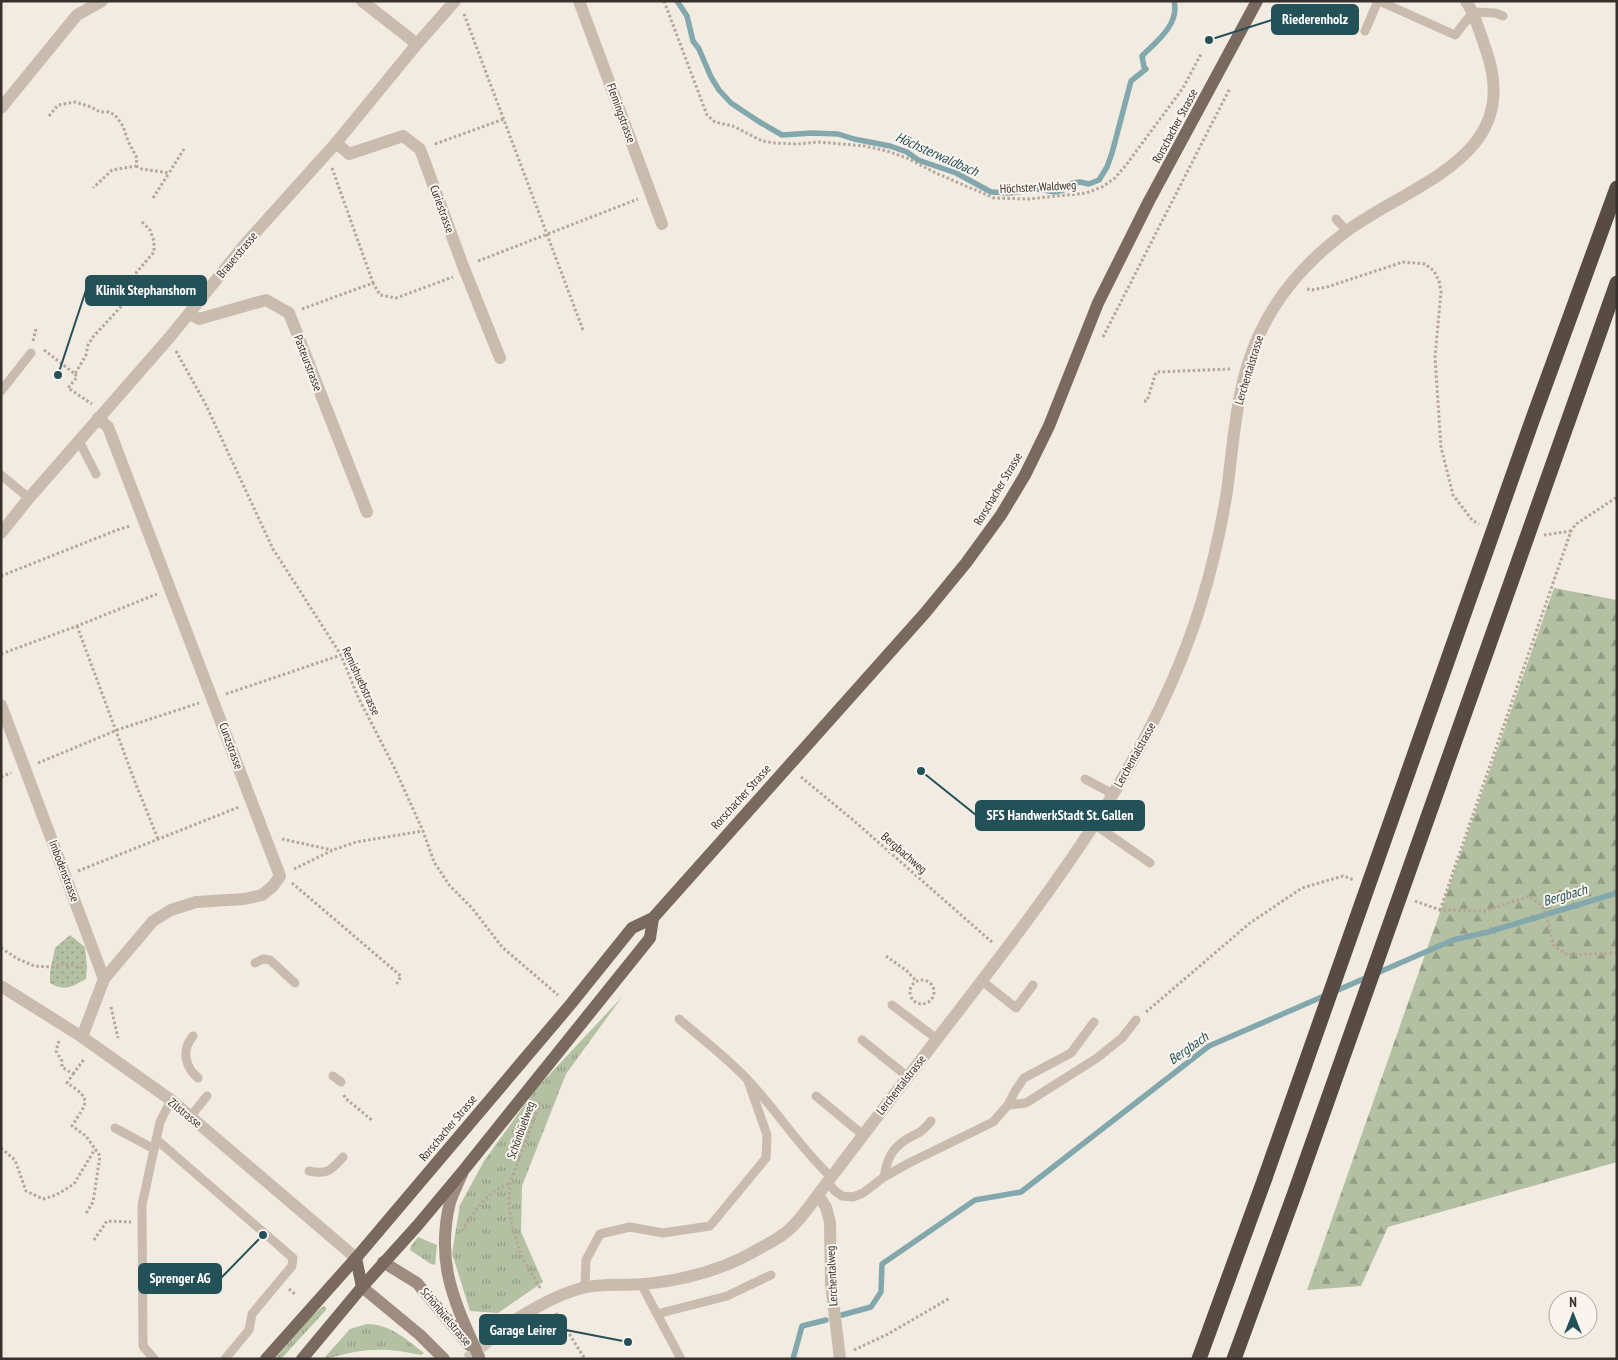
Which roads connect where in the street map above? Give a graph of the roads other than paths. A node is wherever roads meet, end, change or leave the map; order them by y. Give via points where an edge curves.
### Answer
1 (102, 1) edge
2 (362, 1) edge
3 (579, 1) edge
4 (1257, 1) edge
5 (1378, 1) edge
6 (459, 6) edge
7 (1469, 7) edge
8 (1503, 16) dead end
9 (1365, 31) dead end
10 (417, 44) junction
11 (1, 108) edge
12 (336, 143) junction
13 (1617, 188) edge
14 (1336, 219) dead end
15 (662, 224) dead end
16 (1347, 231) junction
17 (1617, 283) edge
18 (189, 314) junction
19 (31, 353) dead end
20 (500, 358) dead end
21 (1, 391) edge
22 (98, 418) junction
23 (79, 441) junction
24 (96, 474) dead end
25 (1, 475) edge
26 (29, 498) junction
27 (366, 512) dead end
28 (1, 533) edge
29 (1, 705) edge
30 (1085, 779) dead end
31 (1113, 794) junction
32 (1094, 824) junction
33 (1150, 864) dead end
34 (653, 918) junction
35 (255, 963) dead end
36 (102, 974) junction
37 (982, 981) junction
38 (295, 983) dead end
39 (1033, 985) dead end
40 (1, 986) edge
41 (892, 1005) dead end
42 (679, 1019) dead end
43 (1136, 1020) road end
44 (1094, 1022) dead end
45 (193, 1036) dead end
46 (82, 1037) junction
47 (937, 1039) junction
48 (862, 1040) dead end
49 (908, 1077) junction
50 (198, 1078) dead end
51 (748, 1081) junction
52 (207, 1096) dead end
53 (816, 1096) dead end
54 (170, 1100) junction
55 (1008, 1105) junction
56 (190, 1117) junction
57 (931, 1121) dead end
58 (115, 1128) dead end
59 (863, 1135) junction
60 (155, 1144) junction
61 (343, 1157) dead end
62 (309, 1171) dead end
63 (463, 1171) junction
64 (884, 1177) junction
65 (829, 1179) junction
66 (818, 1195) junction
67 (356, 1258) junction
68 (383, 1262) junction
69 (771, 1275) dead end
70 (641, 1284) junction
71 (362, 1287) junction
72 (585, 1287) junction
73 (657, 1314) junction
74 (510, 1323) tunnel mouth
75 (840, 1357) edge
76 (480, 1358) edge
77 (154, 1359) edge
78 (225, 1359) edge
79 (266, 1359) edge
80 (302, 1359) edge
81 (444, 1359) edge
82 (681, 1359) edge
83 (1199, 1359) edge
84 (1234, 1359) edge

1 - 11 street via 77,15
2 - 10 street
3 - 15 street, Flemingstrasse
4 - 34 main road, Rorschacher Strasse via 1098,303 1049,426 1001,515 919,620
5 - 7 lane via 1455,35
5 - 9 lane
6 - 10 street, Brauerstrasse
7 - 8 lane
7 - 16 street, Lerchentalstrasse via 1489,58 1494,82 1492,110 1480,138 1460,160
10 - 12 street, Brauerstrasse
12 - 18 street, Brauerstrasse via 246,243
12 - 20 street, Curiestrasse via 349,154 403,136 420,149
13 - 83 highway, bridge
14 - 16 lane
16 - 31 street, Lerchentalstrasse via 1314,259 1267,311 1238,402 1226,495 1201,604 1162,704
17 - 84 highway, bridge
18 - 22 street, Brauerstrasse
18 - 27 street, Pasteurstrasse via 199,319 266,300 289,314
19 - 21 lane
22 - 23 street, Brauerstrasse
22 - 36 street, Cunzstrasse via 108,427 280,876 262,895 196,902 171,910 153,921
23 - 24 lane
23 - 26 street, Brauerstrasse
25 - 26 lane
26 - 28 street, Brauerstrasse
29 - 36 street, Imbodenstrasse
30 - 31 lane
31 - 32 street, Lerchentalstrasse
32 - 33 lane
32 - 37 street, Lerchentalstrasse
34 - 63 main road, Rorschacher Strasse via 650,938
34 - 67 main road, Rorschacher Strasse via 632,928
35 - 38 lane via 270,960
36 - 46 street
37 - 39 lane via 1016,1008
37 - 47 street, Lerchentalstrasse
40 - 46 street, Zilstrasse
41 - 47 lane
42 - 51 lane
43 - 55 lane via 1122,1038 1097,1058 1026,1103
44 - 55 lane via 1071,1053 1024,1078
45 - 50 lane via 185,1054 191,1072
46 - 54 street, Zilstrasse
47 - 49 street, Lerchentalstrasse
48 - 49 lane
49 - 59 street, Lerchentalstrasse
51 - 65 lane
51 - 72 lane via 767,1135 766,1158 710,1226 663,1233 630,1227 600,1234 586,1260
52 - 56 lane
53 - 59 lane
54 - 56 street, Zilstrasse
54 - 60 lane
55 - 64 lane via 993,1122
56 - 67 street, Zilstrasse
57 - 64 lane via 924,1130 898,1145 888,1161
58 - 60 lane
59 - 65 street, Lerchentalstrasse
60 - 77 lane via 142,1205 143,1346
60 - 78 lane via 293,1258 292,1266 252,1314 249,1330
61 - 62 lane via 330,1170 321,1173
63 - 68 main road, Rorschacher Strasse
63 - 76 main road via 450,1201 444,1240 446,1272
64 - 65 lane via 853,1197 842,1196 835,1191
65 - 66 street, Lerchentalstrasse
66 - 70 street, Lerchentalstrasse via 790,1229 742,1258 692,1277
66 - 75 street, Lerchentalweg via 830,1222 831,1284
67 - 68 main road
67 - 71 main road
67 - 79 main road, Rorschacher Strasse
68 - 71 main road, Rorschacher Strasse
68 - 76 main road, Schönbüelstrasse via 417,1283
69 - 73 lane via 727,1296
70 - 72 street, Lerchentalstrasse
70 - 73 lane
71 - 80 main road, Rorschacher Strasse
71 - 81 main road
72 - 74 street, Lerchentalstrasse via 548,1300
73 - 82 lane

